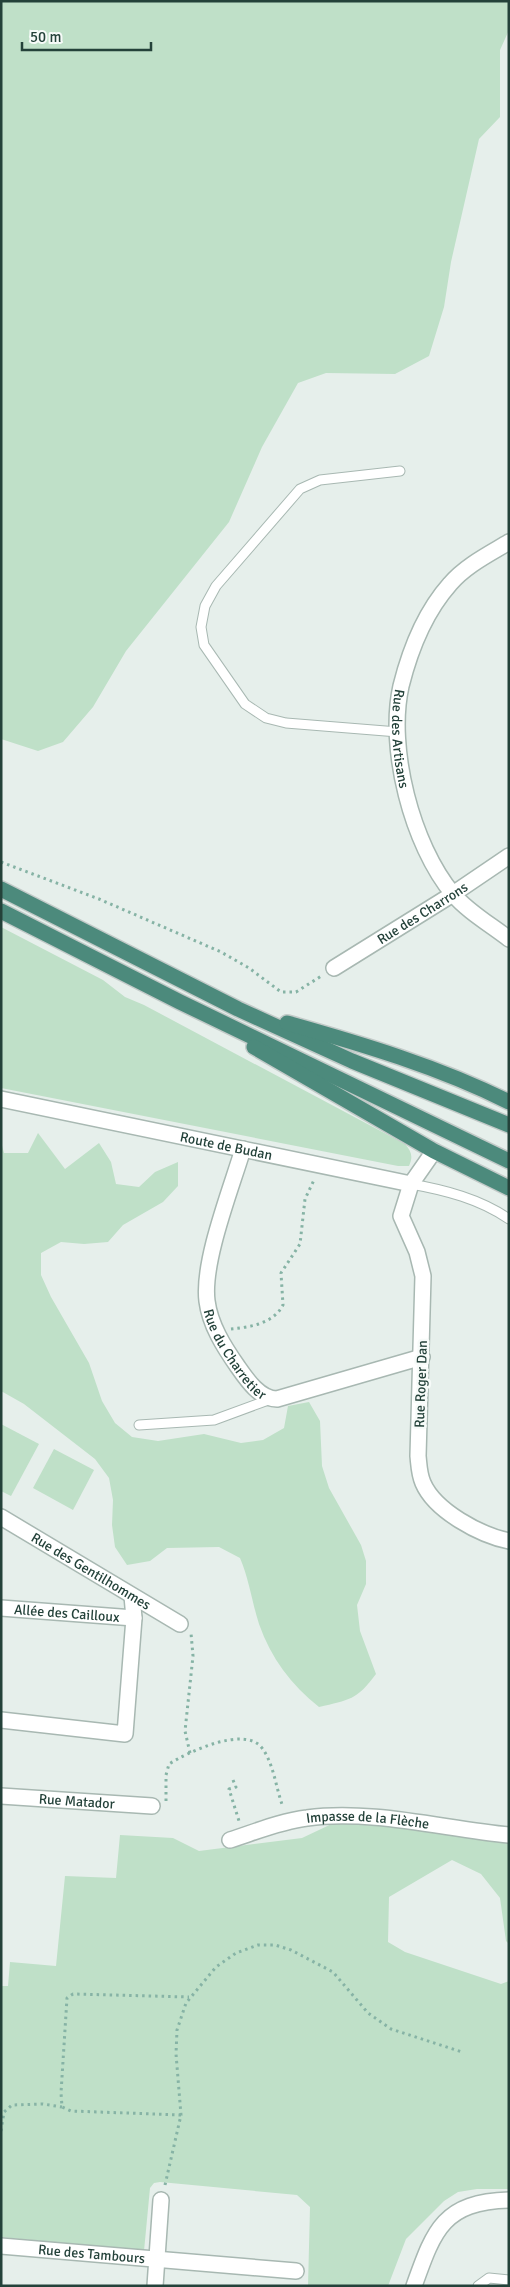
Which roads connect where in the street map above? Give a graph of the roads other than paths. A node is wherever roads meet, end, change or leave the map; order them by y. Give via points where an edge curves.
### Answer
1 (400, 471) dead end
2 (509, 542) edge
3 (398, 732) junction
4 (509, 856) edge
5 (1, 889) edge
6 (453, 894) junction
7 (1, 911) edge
8 (509, 940) edge
9 (334, 968) road end
10 (238, 1008) junction
11 (230, 1026) junction
12 (1, 1099) edge
13 (509, 1102) edge
14 (509, 1125) edge
15 (243, 1149) junction
16 (434, 1151) junction
17 (509, 1161) edge
18 (412, 1184) junction
19 (509, 1188) edge
20 (509, 1219) edge
21 (422, 1357) junction
22 (271, 1399) junction
23 (139, 1425) dead end
24 (1, 1518) edge
25 (509, 1541) edge
26 (132, 1596) junction
27 (1, 1608) edge
28 (134, 1618) junction
29 (180, 1624) road end
30 (1, 1720) edge
31 (1, 1796) edge
32 (152, 1806) road end
33 (509, 1835) edge
34 (237, 1838) road end
35 (161, 2200) road end
36 (509, 2200) edge
37 (1, 2246) edge
38 (156, 2259) junction
39 (296, 2271) dead end
40 (509, 2280) edge
41 (155, 2286) edge
42 (414, 2286) edge
43 (478, 2286) edge

1 - 3 lane via 320,480 300,489 216,586 205,606 201,627 204,645 245,704 266,718 286,723
2 - 3 street, Rue des Artisans via 451,582 432,608 401,686
3 - 6 street, Rue des Artisans via 407,799 416,826 426,852
4 - 6 street, Rue des Charrons
5 - 10 highway
6 - 8 street, Rue des Artisans
6 - 9 street, Rue des Charrons
7 - 11 highway
10 - 13 highway via 341,1038 440,1073
10 - 14 highway via 352,1061
11 - 16 highway via 257,1050
11 - 17 highway
12 - 15 street, Route de Budan
15 - 18 street, Route de Budan
15 - 22 street, Rue du Charretier via 206,1277 207,1303 216,1330 244,1377
16 - 18 street
16 - 19 highway
18 - 20 lane via 450,1192
18 - 21 street, Rue Roger Dan via 401,1216 418,1252 423,1276
21 - 22 street, Rue du Charretier via 288,1397
21 - 25 street, Rue Roger Dan via 418,1456 423,1484 438,1504 486,1535
22 - 23 lane via 214,1420
24 - 26 street, Rue des Gentilhommes
26 - 28 street
26 - 29 street, Rue des Gentilhommes
27 - 28 street, Allée des Cailloux
28 - 30 street via 125,1734
31 - 32 street, Rue Matador
33 - 34 street, Impasse de la Flèche via 344,1816 289,1821
35 - 38 street
36 - 42 street via 478,2202 448,2218 429,2244
37 - 38 street, Rue des Tambours
38 - 39 street
38 - 41 street, Rue des Tambours
40 - 43 lane via 489,2278

